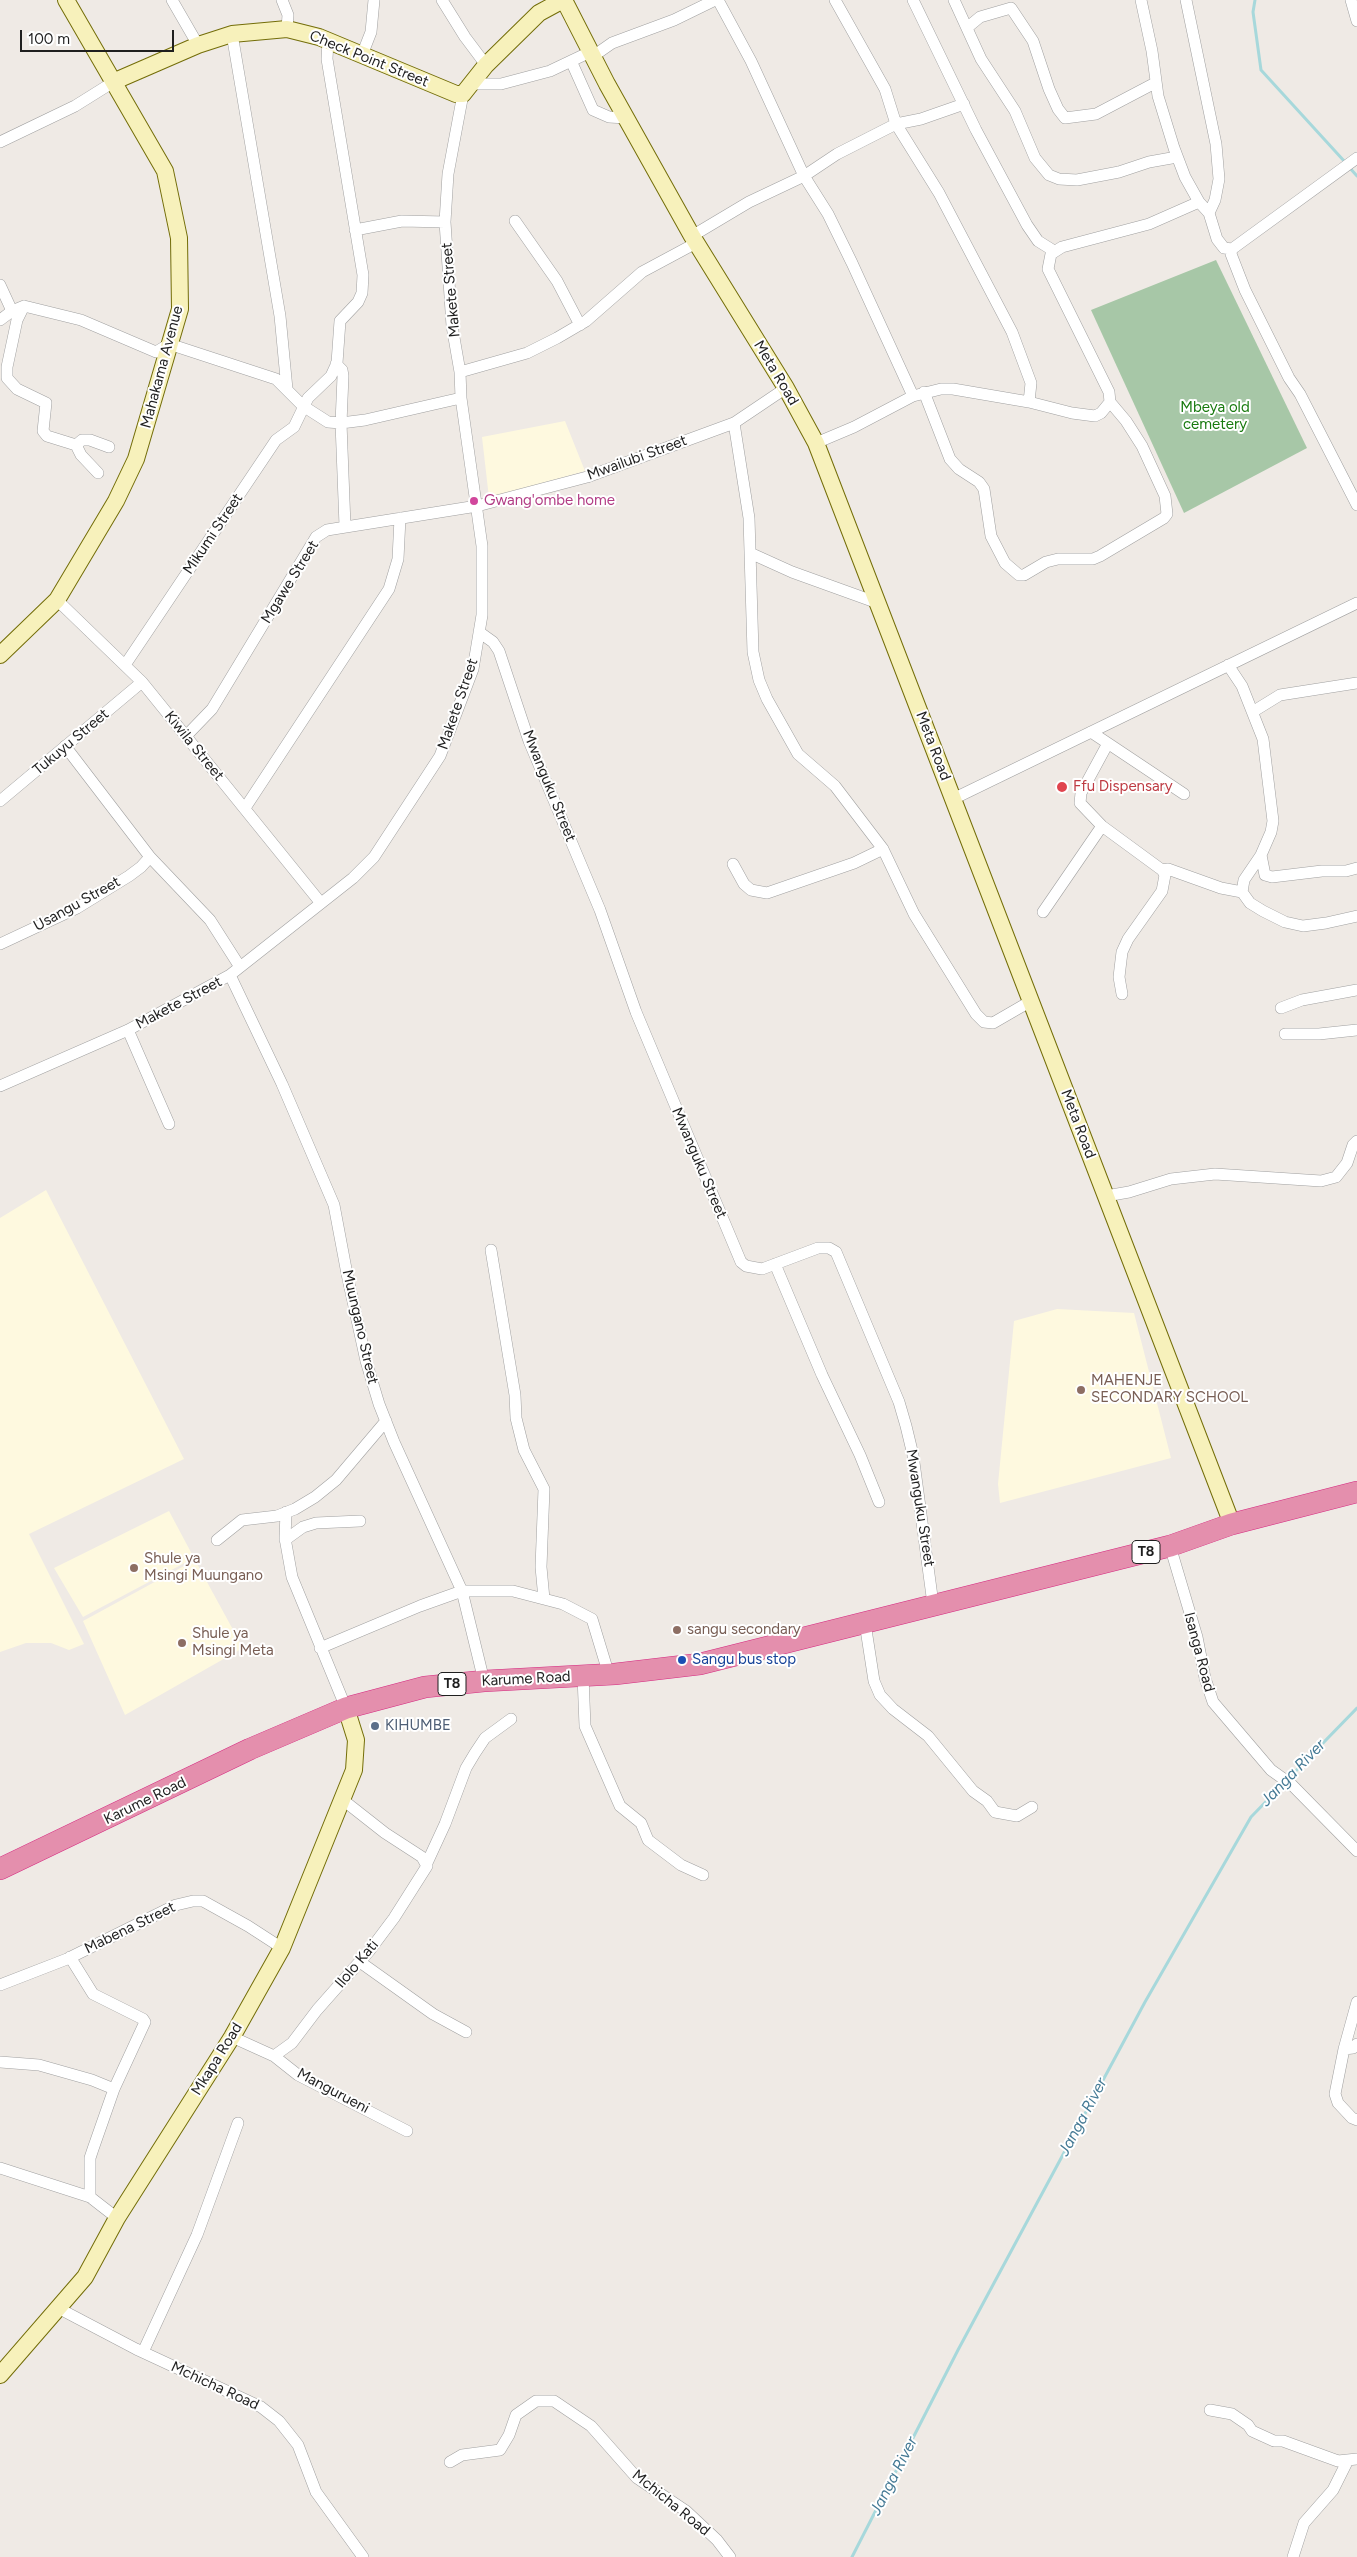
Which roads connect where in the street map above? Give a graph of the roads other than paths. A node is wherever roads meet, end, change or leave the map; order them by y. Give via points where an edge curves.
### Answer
1 (66, 0) edge
2 (172, 0) edge
3 (282, 0) edge
4 (374, 0) edge
5 (442, 0) edge
6 (564, 0) edge
7 (716, 0) edge
8 (835, 0) edge
9 (913, 0) edge
10 (954, 0) edge
11 (1141, 0) edge
12 (1186, 0) edge
13 (1351, 0) edge
14 (1013, 4) edge
15 (1357, 21) edge
16 (968, 27) junction
17 (287, 29) junction
18 (232, 34) junction
19 (328, 41) junction
20 (198, 45) junction
21 (592, 54) junction
22 (362, 55) junction
23 (572, 63) junction
24 (486, 65) junction
25 (115, 81) junction
26 (1155, 83) junction
27 (467, 89) junction
28 (964, 104) junction
29 (626, 118) junction
30 (896, 124) junction
31 (0, 142) edge
32 (1177, 157) junction
33 (1357, 158) edge
34 (804, 176) junction
35 (1199, 202) junction
36 (1209, 213) junction
37 (515, 221) dead end
38 (445, 222) junction
39 (355, 230) junction
40 (694, 239) junction
41 (1232, 249) junction
42 (1054, 251) junction
43 (0, 285) edge
44 (24, 306) junction
45 (12, 311) junction
46 (0, 320) edge
47 (580, 325) junction
48 (169, 344) junction
49 (336, 364) junction
50 (460, 372) junction
51 (786, 388) junction
52 (287, 389) junction
53 (919, 394) junction
54 (461, 398) junction
55 (1029, 402) junction
56 (1110, 402) junction
57 (303, 406) junction
58 (734, 423) junction
59 (341, 424) junction
60 (816, 444) junction
61 (76, 445) junction
62 (109, 448) dead end
63 (98, 473) dead end
64 (1357, 505) edge
65 (477, 506) junction
66 (400, 518) junction
67 (345, 526) junction
68 (750, 553) junction
69 (57, 600) junction
70 (878, 603) junction
71 (1357, 603) edge
72 (479, 632) junction
73 (0, 655) edge
74 (125, 665) junction
75 (1228, 666) junction
76 (142, 682) junction
77 (1357, 683) edge
78 (1254, 711) junction
79 (1091, 732) junction
80 (186, 736) junction
81 (1107, 745) junction
82 (65, 746) junction
83 (1184, 794) dead end
84 (953, 799) junction
85 (0, 801) edge
86 (245, 808) junction
87 (1102, 826) junction
88 (883, 848) junction
89 (1261, 855) junction
90 (150, 857) junction
91 (733, 864) dead end
92 (1357, 868) edge
93 (1162, 870) junction
94 (1242, 892) junction
95 (320, 902) junction
96 (1044, 912) dead end
97 (1357, 916) edge
98 (0, 944) edge
99 (240, 967) junction
100 (230, 975) junction
101 (1357, 990) edge
102 (1122, 994) dead end
103 (1031, 1002) junction
104 (1281, 1008) dead end
105 (128, 1030) junction
106 (1357, 1030) edge
107 (1285, 1034) dead end
108 (0, 1086) edge
109 (169, 1124) dead end
110 (1357, 1142) edge
111 (1106, 1196) junction
112 (491, 1250) dead end
113 (774, 1264) junction
114 (386, 1421) junction
115 (1357, 1492) edge
116 (879, 1502) dead end
117 (286, 1512) junction
118 (360, 1521) dead end
119 (1232, 1524) junction
120 (217, 1540) dead end
121 (285, 1540) junction
122 (1170, 1546) junction
123 (462, 1592) junction
124 (544, 1599) junction
125 (933, 1604) junction
126 (865, 1623) junction
127 (320, 1648) junction
128 (609, 1675) junction
129 (583, 1676) junction
130 (484, 1681) junction
131 (346, 1708) junction
132 (511, 1719) dead end
133 (343, 1800) junction
134 (1032, 1808) dead end
135 (1357, 1851) edge
136 (427, 1862) junction
137 (0, 1869) edge
138 (703, 1875) dead end
139 (282, 1948) junction
140 (70, 1957) junction
141 (360, 1962) junction
142 (0, 1985) edge
143 (1357, 2002) edge
144 (466, 2032) dead end
145 (232, 2037) junction
146 (1357, 2044) edge
147 (1344, 2049) junction
148 (274, 2056) junction
149 (0, 2062) edge
150 (114, 2089) junction
151 (1357, 2120) edge
152 (238, 2123) dead end
153 (407, 2130) dead end
154 (0, 2168) edge
155 (90, 2198) junction
156 (117, 2218) junction
157 (58, 2308) junction
158 (143, 2352) junction
159 (0, 2375) edge
160 (1210, 2410) dead end
161 (1352, 2460) edge
162 (450, 2462) dead end
163 (363, 2557) edge
164 (730, 2557) edge
165 (1293, 2557) edge

1 - 25 street, Mahakama Avenue
2 - 20 street
3 - 17 street via 288,15
4 - 22 street via 371,32
5 - 24 street
6 - 21 street, Meta Road
6 - 24 street via 539,13
7 - 21 street
7 - 34 street via 751,61
8 - 30 street via 885,89
9 - 28 street
10 - 16 street
11 - 26 street
12 - 36 street via 1216,144 1218,186
13 - 15 street
14 - 16 street via 980,17
14 - 26 street via 1033,41 1048,90 1065,118 1096,114
16 - 32 street via 982,59 1015,111 1035,158 1049,175 1076,180
17 - 18 street, Check Point Street
17 - 19 street, Check Point Street
18 - 20 street, Check Point Street
18 - 52 street via 280,316
19 - 22 street, Check Point Street
19 - 39 street via 327,59
20 - 25 street, Check Point Street
21 - 23 street
21 - 29 street, Meta Road
22 - 27 street, Check Point Street via 456,94
23 - 27 street via 550,72
23 - 29 street via 593,110 609,117
24 - 27 street
25 - 31 street via 75,106
25 - 48 street, Mahakama Avenue via 165,171 179,238 180,309
26 - 32 street
27 - 38 street, Makete Street via 448,174
28 - 30 street
28 - 42 street via 1026,225 1038,241
29 - 40 street, Meta Road
30 - 34 street via 837,154
30 - 55 street via 939,193 1012,332 1032,383
32 - 35 street
33 - 41 street
34 - 40 street via 750,202
34 - 53 street via 832,222 876,318
35 - 36 street
35 - 42 street via 1149,224
36 - 41 street via 1222,246
37 - 47 street via 557,281
38 - 39 street via 402,221
38 - 50 street, Makete Street via 452,326
39 - 49 street via 362,293 340,321
40 - 47 street via 642,272
40 - 51 street, Meta Road
41 - 64 street via 1231,257 1245,290
42 - 56 street via 1048,269 1109,392
43 - 45 street
44 - 45 street
44 - 48 street via 81,320 156,352
44 - 61 street via 17,320 7,378 17,389 46,404 44,433
45 - 46 street
47 - 50 street via 526,353
48 - 52 street via 276,379
48 - 69 street, Mahakama Avenue via 136,460 116,501
49 - 57 street, Mikumi Street via 331,376
49 - 59 street via 342,370
50 - 54 street, Makete Street
51 - 58 street, Mwailubi Street
51 - 60 street, Meta Road
52 - 57 street
53 - 55 street via 953,389
53 - 56 street via 950,459 984,489 991,536 1005,564 1024,576 1046,562 1100,556 1167,514 1165,496 1142,446
53 - 60 street
54 - 59 street
54 - 65 street, Makete Street
55 - 56 street via 1095,416
57 - 59 street via 323,420
57 - 74 street, Mikumi Street via 294,428 276,440
58 - 65 street, Mwailubi Street via 587,477
58 - 68 street via 749,518
59 - 67 street
60 - 70 street, Meta Road
61 - 62 street via 82,440 90,440
61 - 63 street
65 - 66 street, Mgawe Street
65 - 72 street, Makete Street via 482,546
66 - 67 street, Mgawe Street
66 - 86 street via 398,559 389,589
67 - 80 street, Mgawe Street via 327,530 316,537 212,709
68 - 70 street
68 - 88 street via 753,652 767,699 798,754 835,786
69 - 73 street, Mahakama Avenue
69 - 74 street, Kiwila Street
70 - 84 street, Meta Road
71 - 75 street
72 - 95 street, Makete Street via 472,669 440,756 374,857 353,878
72 - 113 street, Mwanguku Street via 499,651 529,741 600,910 636,1012 741,1262 762,1269
74 - 76 street, Kiwila Street
75 - 78 street
75 - 79 street
76 - 80 street, Kiwila Street
76 - 82 street, Tukuyu Street
77 - 78 street via 1280,695
78 - 89 street via 1263,738 1273,821
79 - 81 street
79 - 84 street
80 - 86 street, Kiwila Street
81 - 83 street
81 - 87 street via 1079,799
82 - 85 street, Tukuyu Street
82 - 90 street
84 - 103 street, Meta Road
86 - 95 street, Kiwila Street
87 - 93 street
87 - 96 street
88 - 91 street via 854,863 767,893 751,890
88 - 103 street via 914,914 976,1014 984,1022 993,1023
89 - 92 street via 1263,872 1272,877
89 - 94 street via 1244,880
90 - 98 street, Usangu Street via 129,876 77,908
90 - 99 street via 210,920
93 - 94 street via 1168,869 1214,886
93 - 102 street via 1165,884 1162,892 1122,952 1119,977
94 - 97 street via 1250,903 1263,911 1285,922 1303,926
95 - 99 street, Makete Street
99 - 100 street, Makete Street
100 - 105 street, Makete Street
100 - 114 street, Muungano Street via 334,1205 366,1361
101 - 104 street via 1302,1000
103 - 111 street, Meta Road
105 - 108 street, Makete Street
105 - 109 street
106 - 107 street
110 - 111 street via 1336,1177 1321,1181 1215,1174 1171,1180
111 - 119 street, Meta Road
112 - 124 street via 516,1418 524,1450 544,1489 541,1568
113 - 116 street
113 - 125 street, Mwanguku Street via 818,1248 836,1252 906,1426 915,1465
114 - 117 street via 336,1480 315,1497
114 - 123 street, Muungano Street
115 - 119 highway, T8
117 - 120 street via 242,1520
117 - 121 street
118 - 121 street via 316,1523 303,1527
119 - 122 highway, T8
121 - 127 street via 292,1577
122 - 125 highway, T8
122 - 135 street, Isanga Road via 1213,1702 1271,1770 1292,1784
123 - 124 street via 513,1590
123 - 127 street
123 - 130 street, Muungano Street
124 - 128 street via 563,1604 592,1619
125 - 126 highway, Karume Road / T8
126 - 128 highway, Karume Road / T8 via 700,1664
126 - 134 street via 874,1680 880,1695 928,1736 973,1791 988,1801 995,1812 1017,1816
127 - 131 street
128 - 129 highway, Karume Road / T8
129 - 130 highway, Karume Road / T8
129 - 138 street via 585,1726 620,1806 642,1823 648,1840 681,1865
130 - 131 highway, Karume Road / T8 via 425,1687
131 - 133 street, Mkapa Road via 356,1740 354,1770
131 - 137 highway, Karume Road / T8 via 250,1749
132 - 136 street, Ilolo Kati via 485,1738 475,1752
133 - 136 street
133 - 139 street, Mkapa Road
136 - 141 street, Ilolo Kati via 425,1871 394,1918
139 - 140 street, Mabena Street via 203,1901 193,1901 176,1905
139 - 145 street, Mkapa Road
140 - 142 street, Mabena Street
140 - 150 street via 93,1994 145,2020
141 - 144 street via 433,2014
141 - 148 street, Ilolo Kati via 292,2043
143 - 147 street
145 - 148 street, Mangurueni
145 - 156 street, Mkapa Road
146 - 147 street
147 - 151 street via 1336,2098
148 - 153 street, Mangurueni via 307,2080
149 - 150 street via 39,2065
150 - 155 street via 90,2158
152 - 158 street via 197,2235
154 - 155 street
155 - 156 street
156 - 157 street, Mkapa Road via 85,2277
157 - 158 street, Mchicha Road
157 - 159 street, Mkapa Road
158 - 163 street, Mchicha Road via 261,2407 279,2421 298,2445 316,2492
160 - 161 street via 1232,2414 1261,2436 1274,2441 1283,2441 1338,2461
161 - 165 street via 1333,2490 1304,2523
162 - 164 street, Mchicha Road via 462,2455 500,2450 516,2415 536,2401 554,2401 592,2426 637,2478 686,2511

